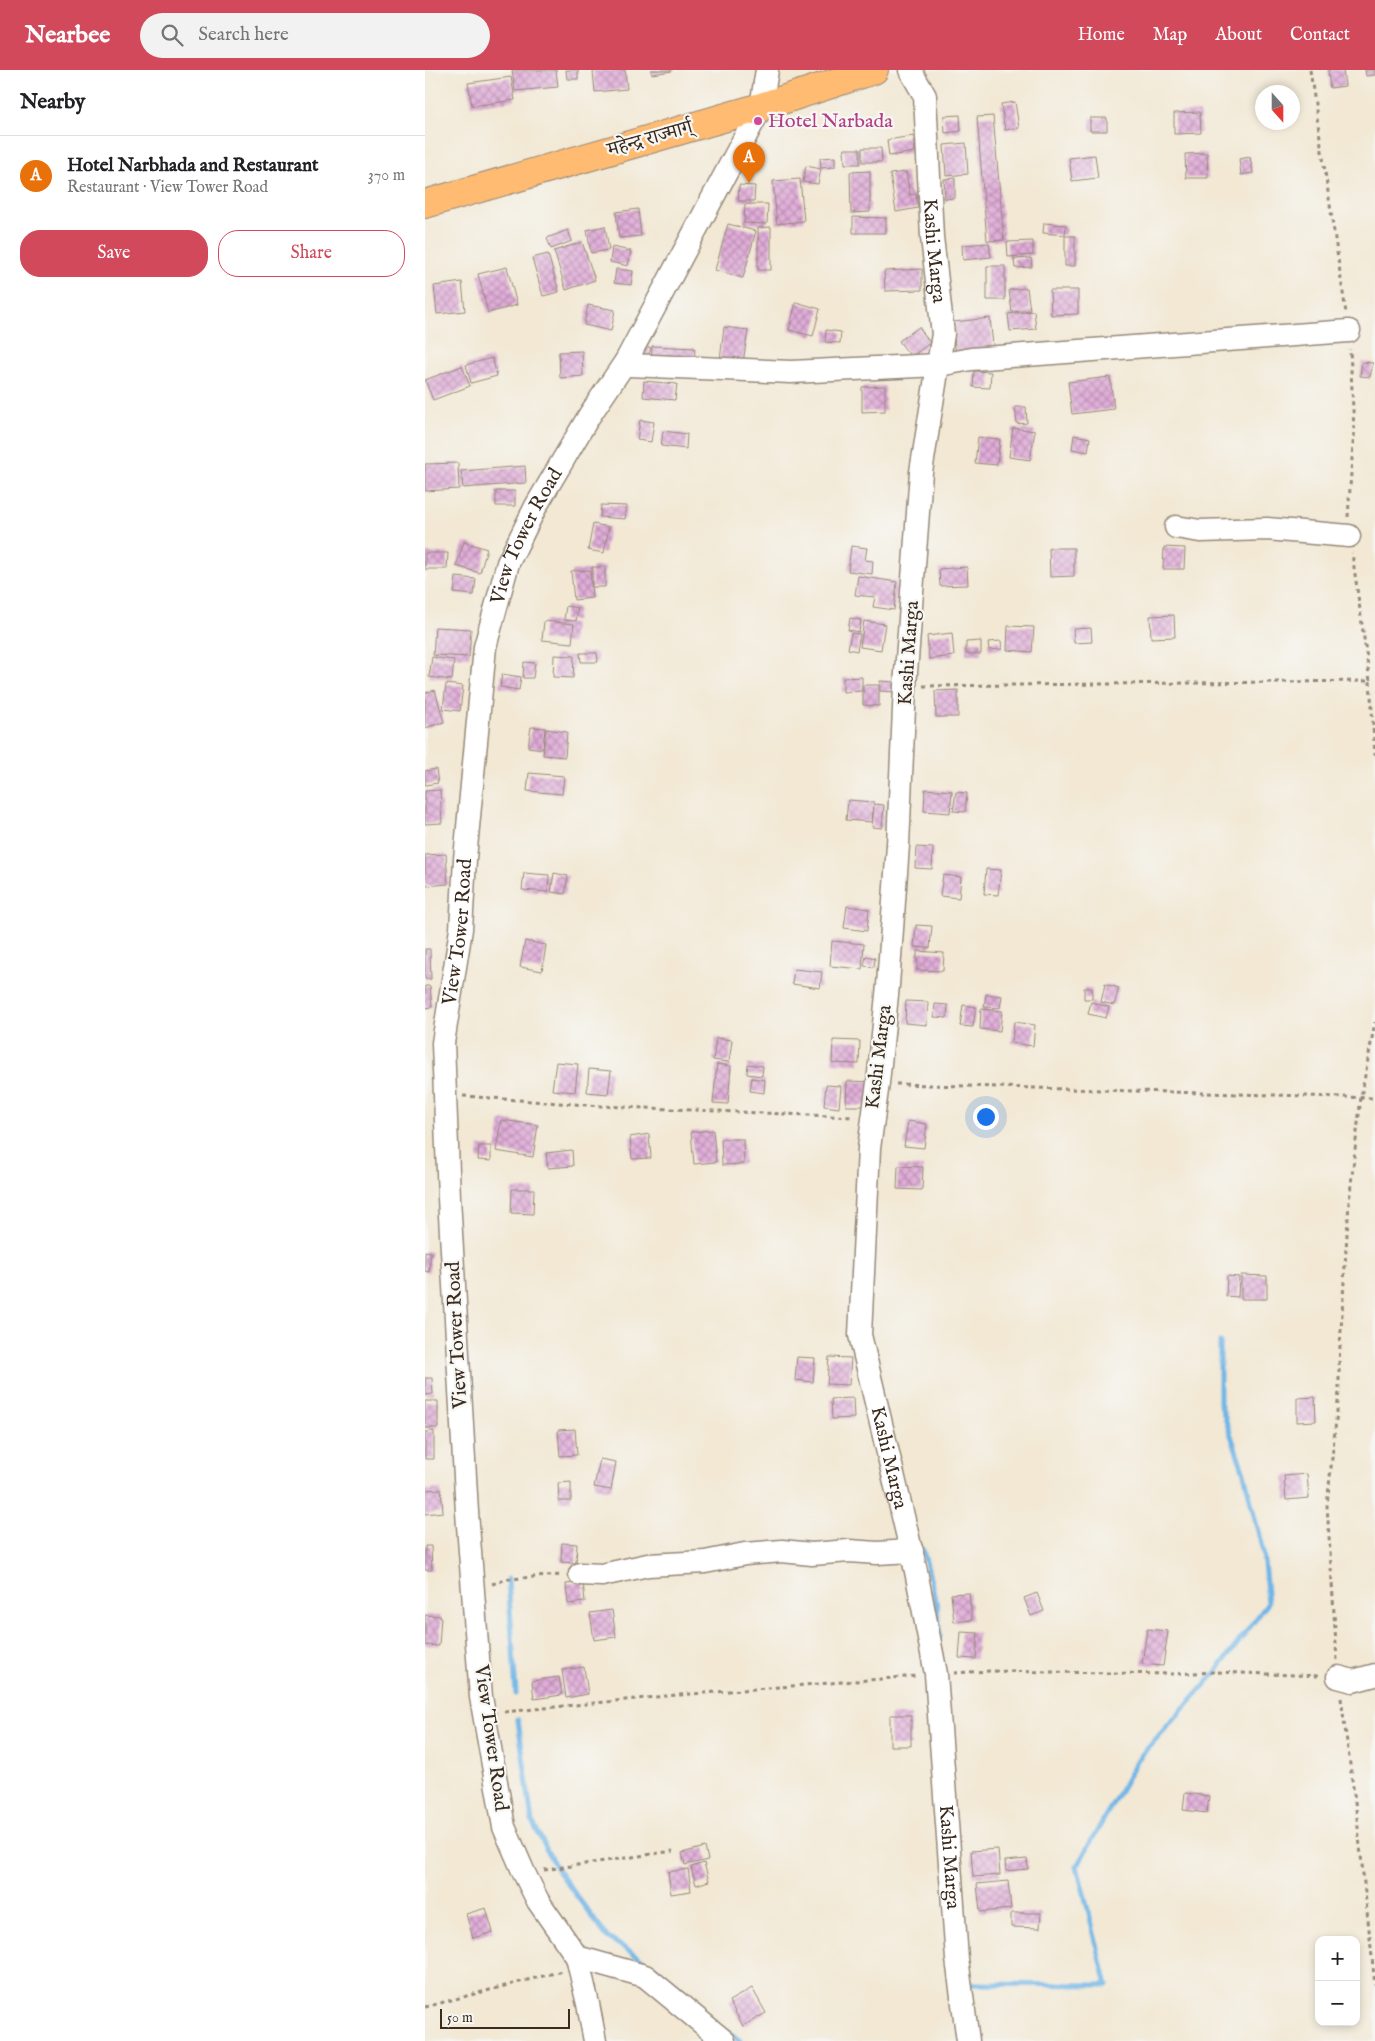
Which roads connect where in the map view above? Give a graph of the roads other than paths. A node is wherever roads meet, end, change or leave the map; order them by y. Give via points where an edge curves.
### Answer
1 (767, 70) edge
2 (874, 70) edge
3 (910, 70) edge
4 (761, 106) junction
5 (425, 204) edge
6 (1349, 331) dead end
7 (626, 361) junction
8 (939, 365) junction
9 (1176, 527) dead end
10 (1349, 536) dead end
11 (911, 1551) junction
12 (579, 1574) road end
13 (1375, 1675) edge
14 (1338, 1677) road end
15 (572, 1965) junction
16 (595, 2041) edge
17 (724, 2041) edge
18 (968, 2041) edge

1 - 4 street, View Tower Road
2 - 4 highway, महेन्द्र राज्मार्ग्
3 - 8 street, Kashi Marga via 925,96 932,237 943,334
4 - 5 highway, महेन्द्र राज्मार्ग्
4 - 7 street, View Tower Road
6 - 8 street via 971,359
7 - 8 street via 629,365 791,372
7 - 15 street, View Tower Road via 536,506 508,563 485,647 461,929 443,1043 472,1591 484,1716 504,1827
8 - 11 street, Kashi Marga via 921,472 905,686 898,845 878,1083 872,1118 860,1335
9 - 10 street via 1267,529
11 - 12 street via 812,1554 782,1551 705,1562 648,1565 602,1575
11 - 18 street, Kashi Marga via 936,1674 957,1959
13 - 14 street via 1353,1681
15 - 16 street, View Tower Road
15 - 17 street via 645,1976

